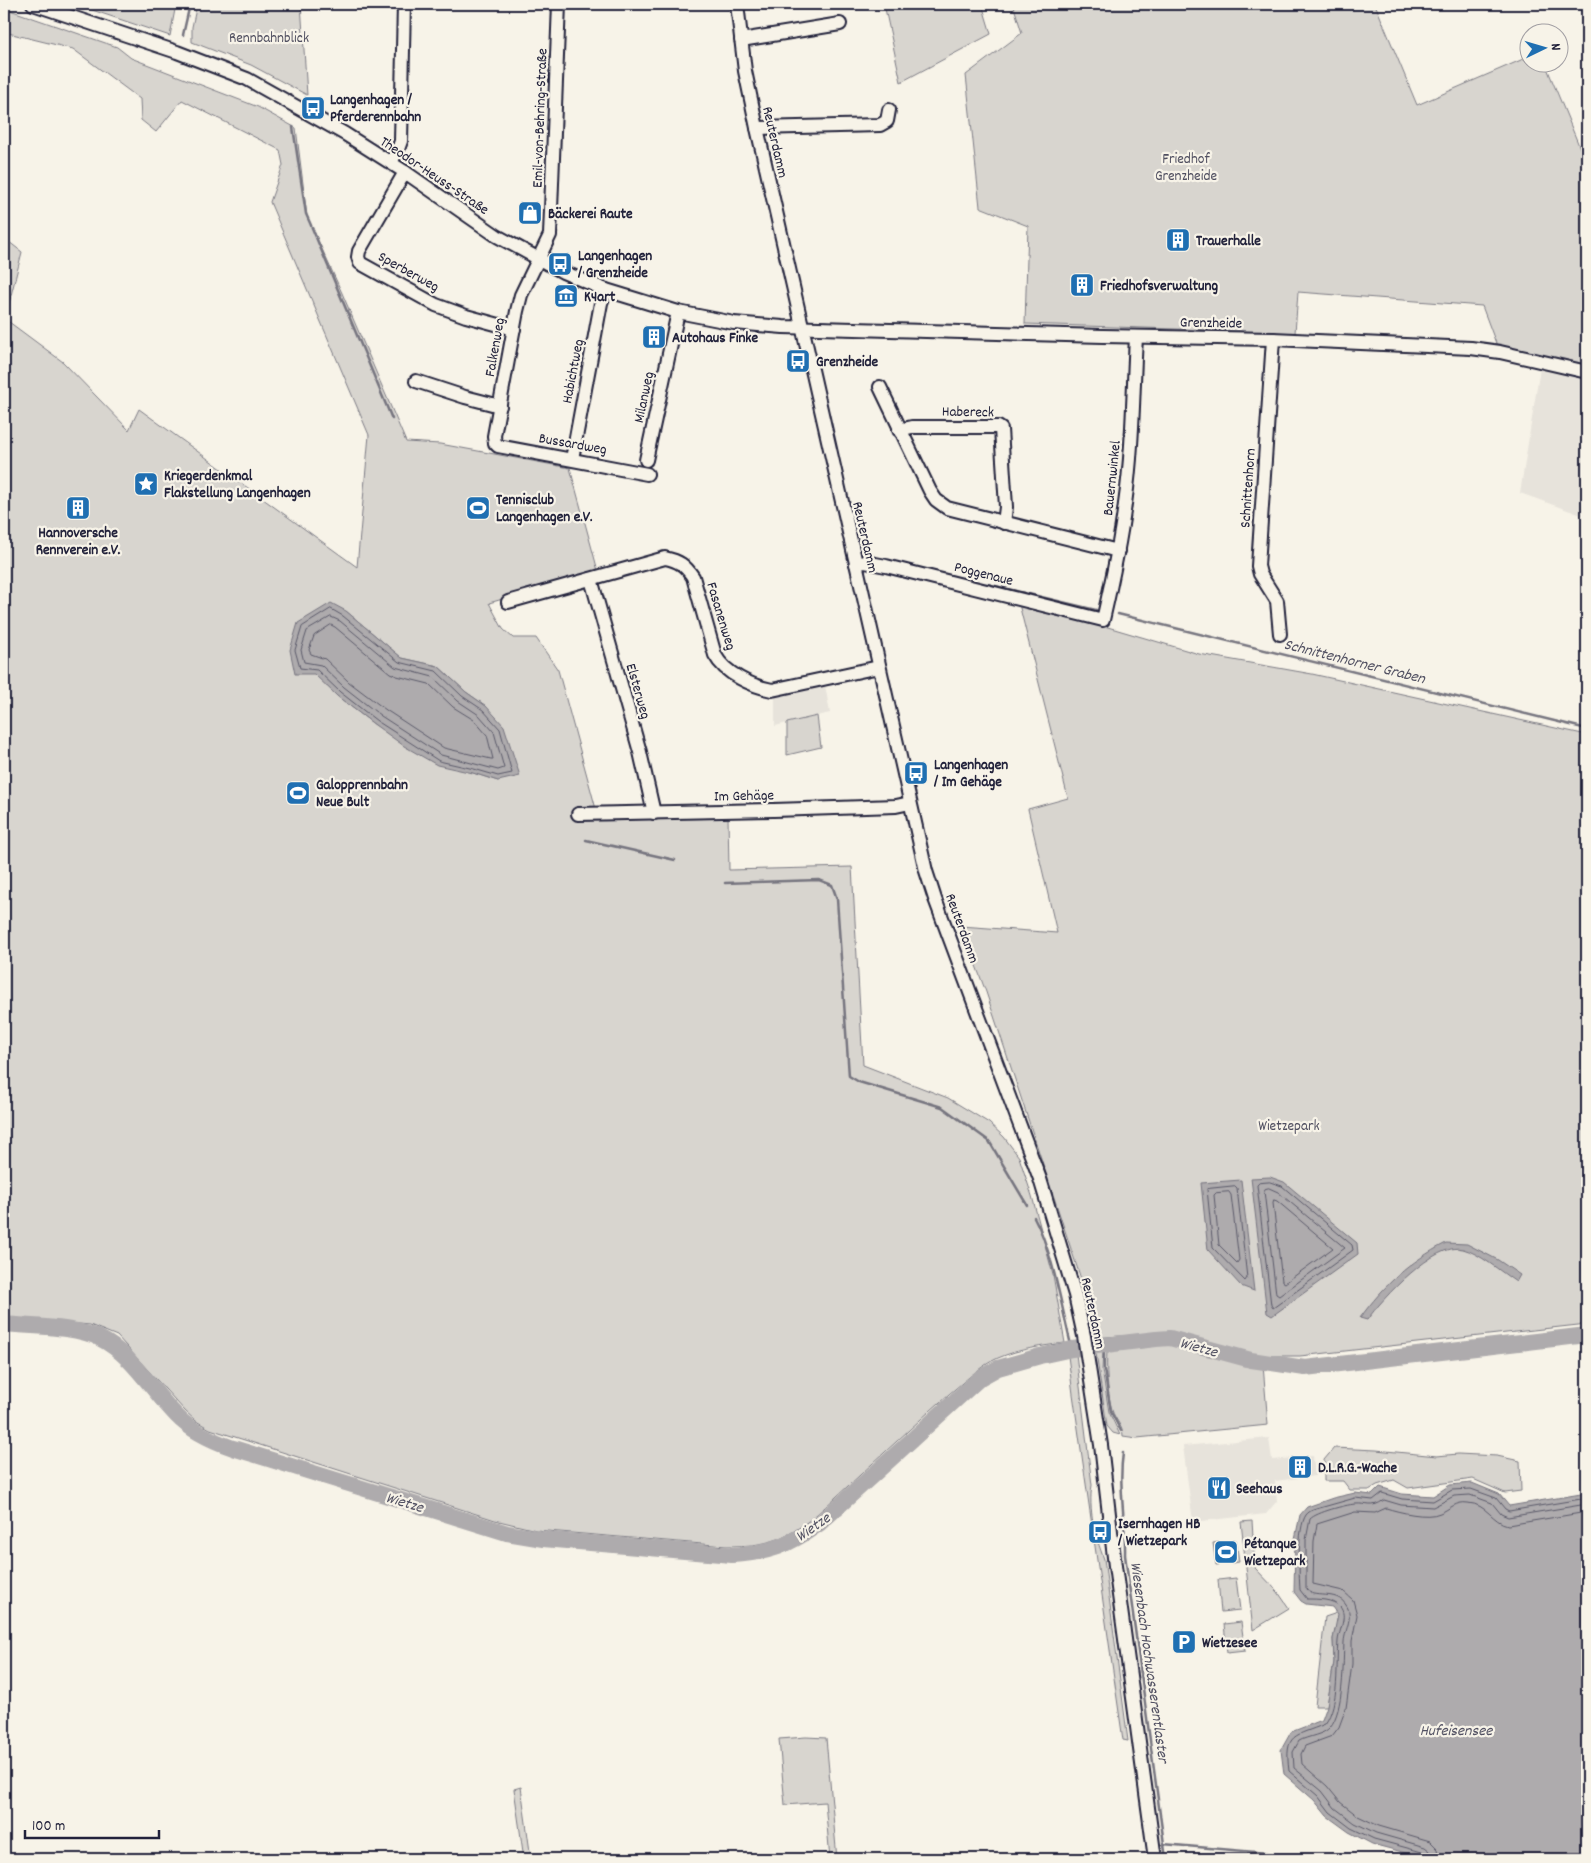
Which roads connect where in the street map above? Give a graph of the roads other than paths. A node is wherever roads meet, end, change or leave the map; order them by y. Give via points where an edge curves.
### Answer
1 (33, 4) edge
2 (404, 4) edge
3 (559, 4) edge
4 (737, 4) edge
5 (840, 24) dead end
6 (741, 40) junction
7 (889, 110) dead end
8 (757, 128) junction
9 (391, 162) junction
10 (406, 172) junction
11 (539, 260) junction
12 (606, 290) junction
13 (678, 312) junction
14 (801, 327) junction
15 (514, 329) junction
16 (1136, 337) junction
17 (1273, 339) junction
18 (1587, 372) edge
19 (416, 381) dead end
20 (880, 387) dead end
21 (500, 406) junction
22 (900, 430) junction
23 (495, 443) joint
24 (572, 460) junction
25 (646, 460) dead end
26 (647, 474) dead end
27 (1004, 523) junction
28 (1118, 552) junction
29 (856, 564) junction
30 (591, 579) junction
31 (508, 602) dead end
32 (1103, 620) joint
33 (1280, 634) dead end
34 (879, 667) junction
35 (910, 803) junction
36 (654, 813) junction
37 (578, 814) dead end
38 (1155, 1859) edge

1 - 9 street, Theodor-Heuss-Straße via 247,79
2 - 9 street via 401,141
3 - 11 street, Emil-von-Behring-Straße via 550,235
4 - 6 street, Reuterdamm
5 - 6 street
6 - 8 street, Reuterdamm
7 - 8 street via 887,121 880,125
8 - 14 street, Reuterdamm
9 - 10 street, Theodor-Heuss-Straße
10 - 11 street, Theodor-Heuss-Straße via 497,236
10 - 15 street, Sperberweg via 359,251 360,263 436,305
11 - 12 street, Theodor-Heuss-Straße
11 - 15 street, Falkenweg via 521,295
12 - 13 street, Theodor-Heuss-Straße
12 - 24 street, Habichtweg
13 - 14 street, Theodor-Heuss-Straße via 734,323
13 - 25 street, Milanweg
14 - 16 street, Grenzheide
14 - 29 street, Reuterdamm
15 - 21 street, Falkenweg
16 - 17 street, Grenzheide
16 - 28 street, Bauernwinkel via 1126,504
17 - 18 street, Grenzheide via 1471,348
17 - 33 street, Schnittenhorn via 1258,566 1277,601
19 - 21 street
20 - 22 street
21 - 23 street, Falkenweg
22 - 27 street via 936,500 947,508
22 - 27 street, Habereck via 912,427 1002,429
23 - 24 street, Bussardweg
24 - 26 street, Bussardweg
27 - 28 street
28 - 32 street, Bauernwinkel
29 - 32 street, Poggenaue via 865,562 886,566
29 - 34 street, Reuterdamm
30 - 31 street, Fasanenweg
30 - 34 street, Fasanenweg via 662,558 677,560 693,577 720,664 763,688 777,690
30 - 36 street, Elsterweg
34 - 35 street, Reuterdamm
35 - 36 street, Im Gehäge
35 - 38 street, Reuterdamm via 935,899 1040,1179 1075,1295 1088,1361
36 - 37 street, Im Gehäge

